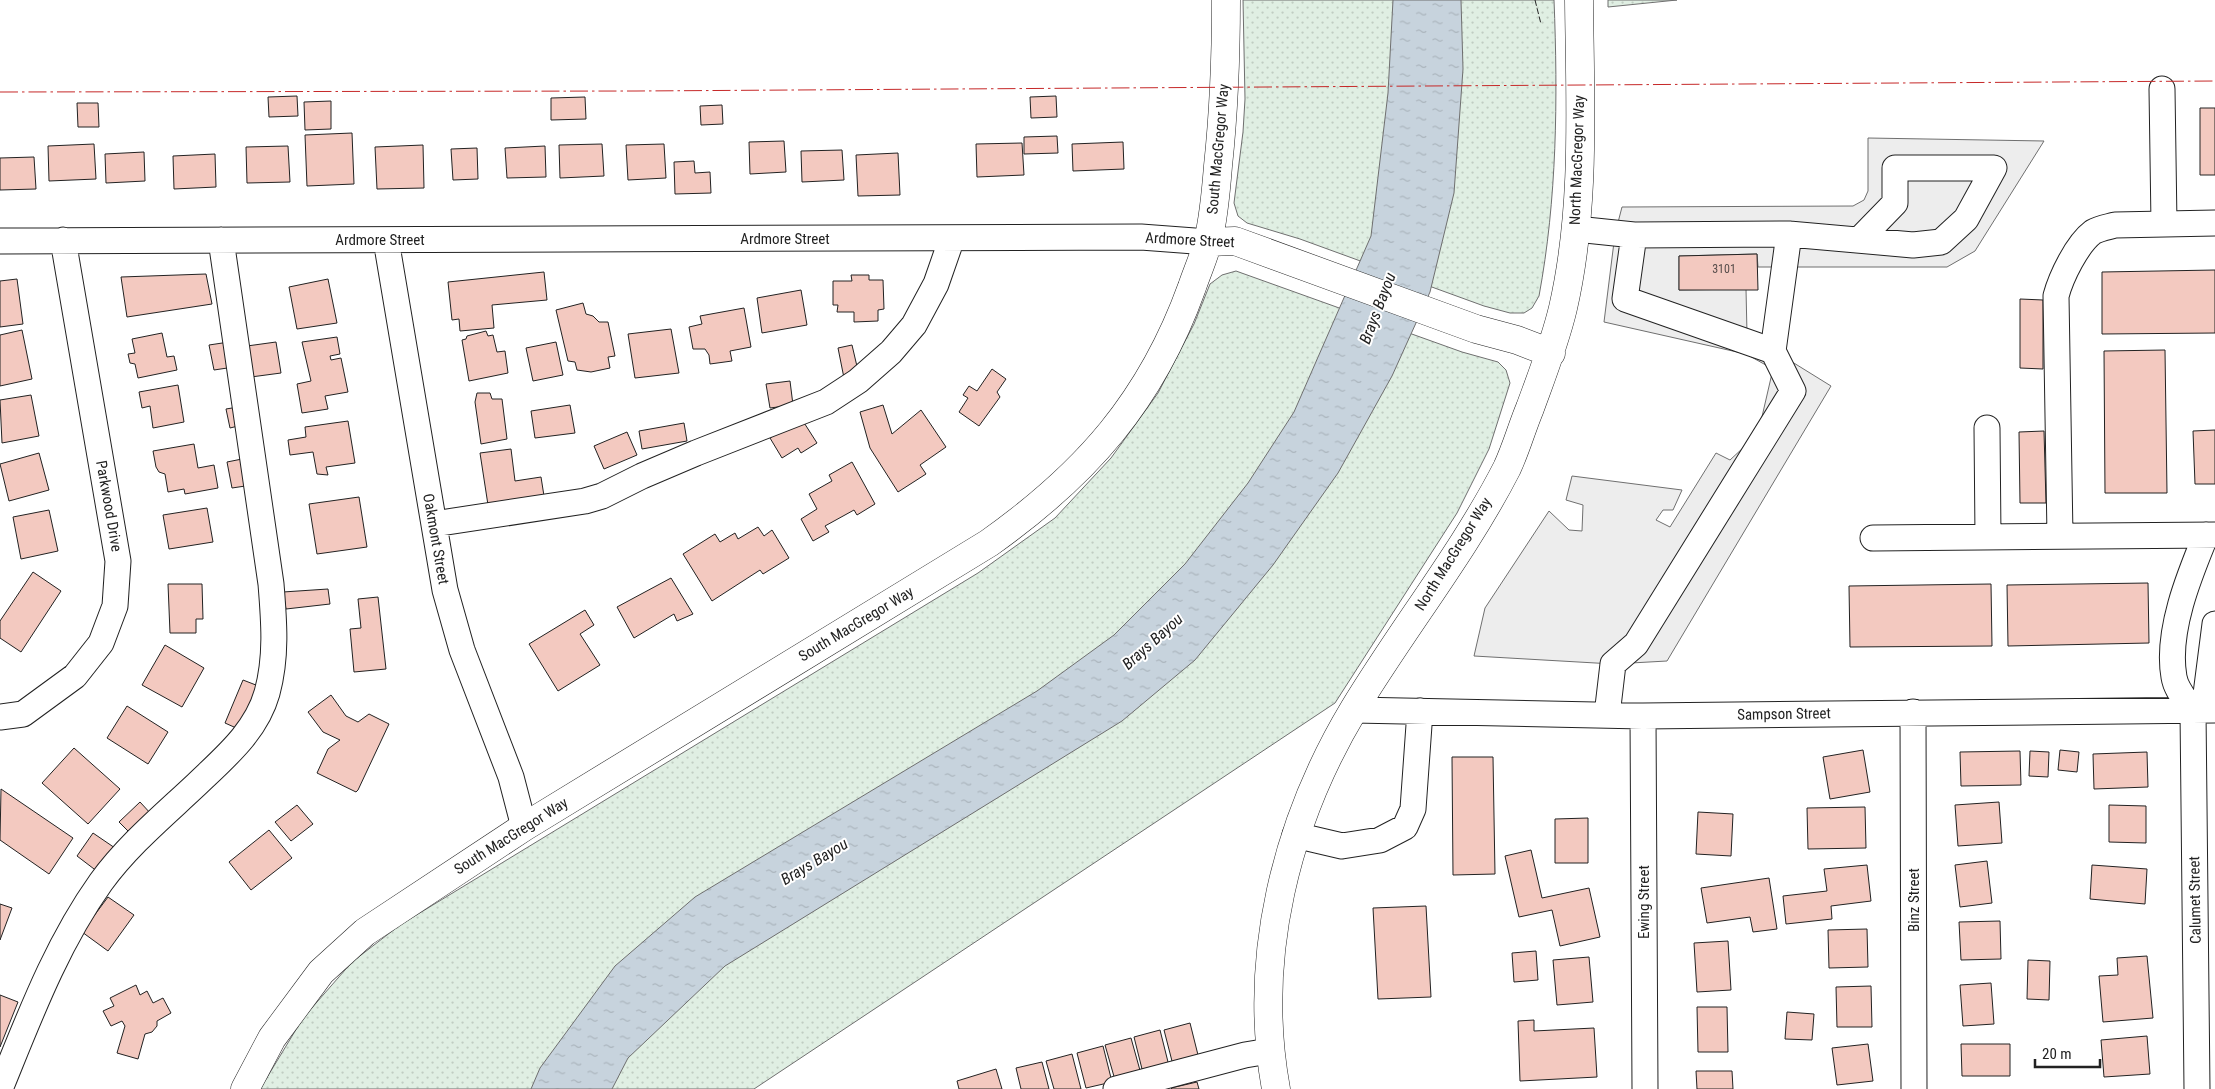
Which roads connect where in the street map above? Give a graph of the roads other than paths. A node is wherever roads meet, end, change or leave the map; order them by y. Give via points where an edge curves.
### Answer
1 (1226, 0) edge
2 (1579, 0) edge
3 (2162, 89) dead end
4 (2215, 223) edge
5 (2164, 224) junction
6 (1576, 229) junction
7 (1789, 234) junction
8 (1634, 236) junction
9 (952, 238) junction
10 (63, 240) junction
11 (222, 240) junction
12 (386, 240) junction
13 (1859, 240) junction
14 (0, 241) edge
15 (1208, 242) junction
16 (1773, 351) junction
17 (1550, 353) junction
18 (1987, 428) dead end
19 (434, 524) junction
20 (2211, 535) edge
21 (2060, 536) junction
22 (1988, 537) junction
23 (1873, 538) dead end
24 (2215, 624) edge
25 (1354, 710) junction
26 (2204, 710) edge
27 (1420, 711) junction
28 (1913, 712) junction
29 (1607, 715) junction
30 (1643, 716) junction
31 (0, 717) edge
32 (524, 827) junction
33 (1295, 835) junction
34 (1269, 1050) junction
35 (0, 1089) edge
36 (245, 1089) edge
37 (1116, 1089) edge
38 (1276, 1089) edge
39 (1645, 1089) edge
40 (1914, 1089) edge
41 (2197, 1089) edge

1 - 15 main road, South MacGregor Way via 1225,96
2 - 6 main road, North MacGregor Way via 1580,131
3 - 5 street
4 - 5 street
5 - 21 street via 2115,225 2094,232 2084,241 2059,286 2056,296
6 - 8 street
6 - 17 main road, North MacGregor Way via 1563,307
7 - 8 street
7 - 13 street
7 - 16 street
8 - 16 street via 1625,299
9 - 12 street, Ardmore Street
9 - 15 street, Ardmore Street via 1141,237
9 - 19 street via 936,284 914,324 890,352 858,381 826,402 696,453 602,496
10 - 11 street, Ardmore Street
10 - 14 street, Ardmore Street
10 - 31 street, Parkwood Drive via 118,561 115,606 102,644 75,676 23,714
11 - 12 street, Ardmore Street
11 - 35 street via 271,584 275,632 267,695 246,736 127,850 101,883 45,979
12 - 19 street, Oakmont Street
13 - 13 street via 1913,245 1941,242 1966,219 1994,168 1895,168 1895,203
15 - 17 main road, Ardmore Street via 1235,241
15 - 32 main road, South MacGregor Way via 1178,326 1141,393 1097,450 1029,515 989,544
16 - 29 street via 1793,391 1636,644 1613,664
17 - 25 main road, North MacGregor Way via 1508,466 1467,536
18 - 22 street
19 - 32 street, Oakmont Street via 445,590 462,650 511,777
20 - 21 street
20 - 26 street via 2190,574 2173,656 2174,678 2179,692
21 - 22 street
22 - 23 street
24 - 26 street
25 - 27 street, Sampson Street
25 - 33 main road, North MacGregor Way via 1316,778
26 - 28 street, Sampson Street
26 - 41 street, Calumet Street
27 - 29 street, Sampson Street
27 - 33 street via 1413,809 1405,827 1380,840 1342,846
28 - 30 street, Sampson Street
28 - 40 street, Binz Street
29 - 30 street, Sampson Street
30 - 39 street, Ewing Street
32 - 36 main road, South MacGregor Way via 365,932 321,972 272,1038
33 - 34 main road, North MacGregor Way via 1278,899 1272,948
34 - 37 street
34 - 38 main road, North MacGregor Way

